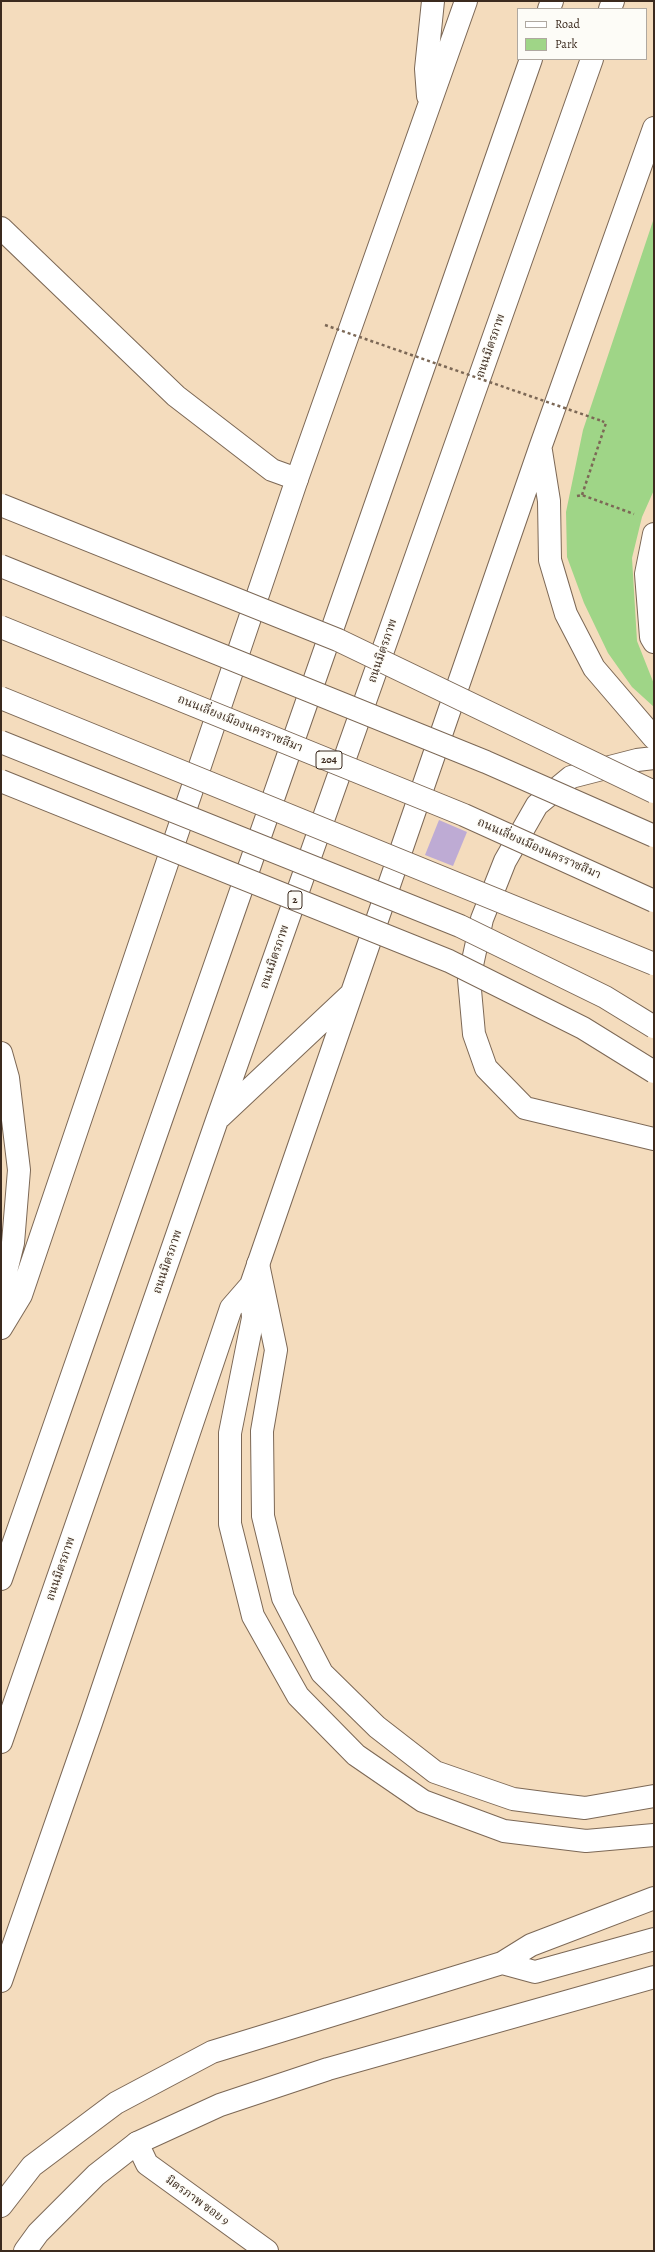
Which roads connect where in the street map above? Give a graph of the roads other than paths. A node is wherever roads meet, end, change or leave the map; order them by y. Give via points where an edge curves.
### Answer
1 (433, 1) edge
2 (466, 2) edge
3 (532, 60) edge
4 (592, 60) edge
5 (429, 106) junction
6 (654, 128) edge
7 (1, 228) edge
8 (540, 448) junction
9 (297, 479) junction
10 (1, 505) edge
11 (654, 534) edge
12 (1, 566) edge
13 (1, 627) edge
14 (654, 642) edge
15 (1, 698) edge
16 (654, 738) edge
17 (1, 742) edge
18 (654, 758) edge
19 (1, 781) edge
20 (654, 792) edge
21 (654, 836) edge
22 (654, 901) edge
23 (654, 964) edge
24 (352, 993) junction
25 (654, 1027) edge
26 (1, 1053) edge
27 (654, 1072) edge
28 (217, 1120) junction
29 (654, 1139) edge
30 (258, 1264) junction
31 (251, 1285) junction
32 (2, 1326) edge
33 (1, 1579) edge
34 (1, 1742) edge
35 (654, 1796) edge
36 (654, 1835) edge
37 (654, 1898) edge
38 (654, 1939) edge
39 (502, 1962) junction
40 (654, 1977) edge
41 (1, 1981) edge
42 (137, 2143) junction
43 (1, 2206) edge
44 (25, 2251) edge
45 (267, 2251) edge

1 - 5 main road via 426,69
2 - 5 main road
3 - 33 main road
4 - 28 main road, ถนนมิตรภาพ / 2
5 - 9 main road
6 - 8 main road
7 - 9 main road via 176,396 272,470
8 - 16 main road via 549,501 550,560 566,614 594,668
8 - 24 main road
9 - 32 main road via 21,1296
10 - 20 main road, bridge via 338,640
11 - 14 main road via 646,574 651,637
12 - 21 main road, bridge via 486,762
13 - 22 main road, ถนนเลี่ยงเมืองนครราชสีมา / 204, bridge via 464,814
15 - 23 main road, bridge
17 - 25 main road, bridge via 460,926 604,997
18 - 29 main road via 571,777 538,805 505,861 482,919 469,978 474,1034 486,1068 525,1108
19 - 27 main road, bridge via 449,961 583,1028
24 - 28 main road
24 - 30 main road
26 - 32 main road via 8,1078 19,1170 13,1243 2,1288
28 - 34 main road, ถนนมิตรภาพ / 2
30 - 31 main road
30 - 35 main road via 276,1350 262,1431 263,1516 283,1598 322,1673 377,1727 435,1772 513,1799 585,1808
31 - 36 main road via 253,1318 230,1432 230,1524 253,1616 298,1696 356,1755 423,1801 504,1832 586,1841
31 - 41 main road via 231,1308
37 - 39 main road via 531,1945
38 - 39 main road via 535,1972
39 - 43 main road via 212,2052 116,2103 32,2166
40 - 42 main road via 328,2069 220,2105
42 - 44 main road via 96,2175 38,2232
42 - 45 main road, มิตรภาพ ซอย 9 via 147,2164

